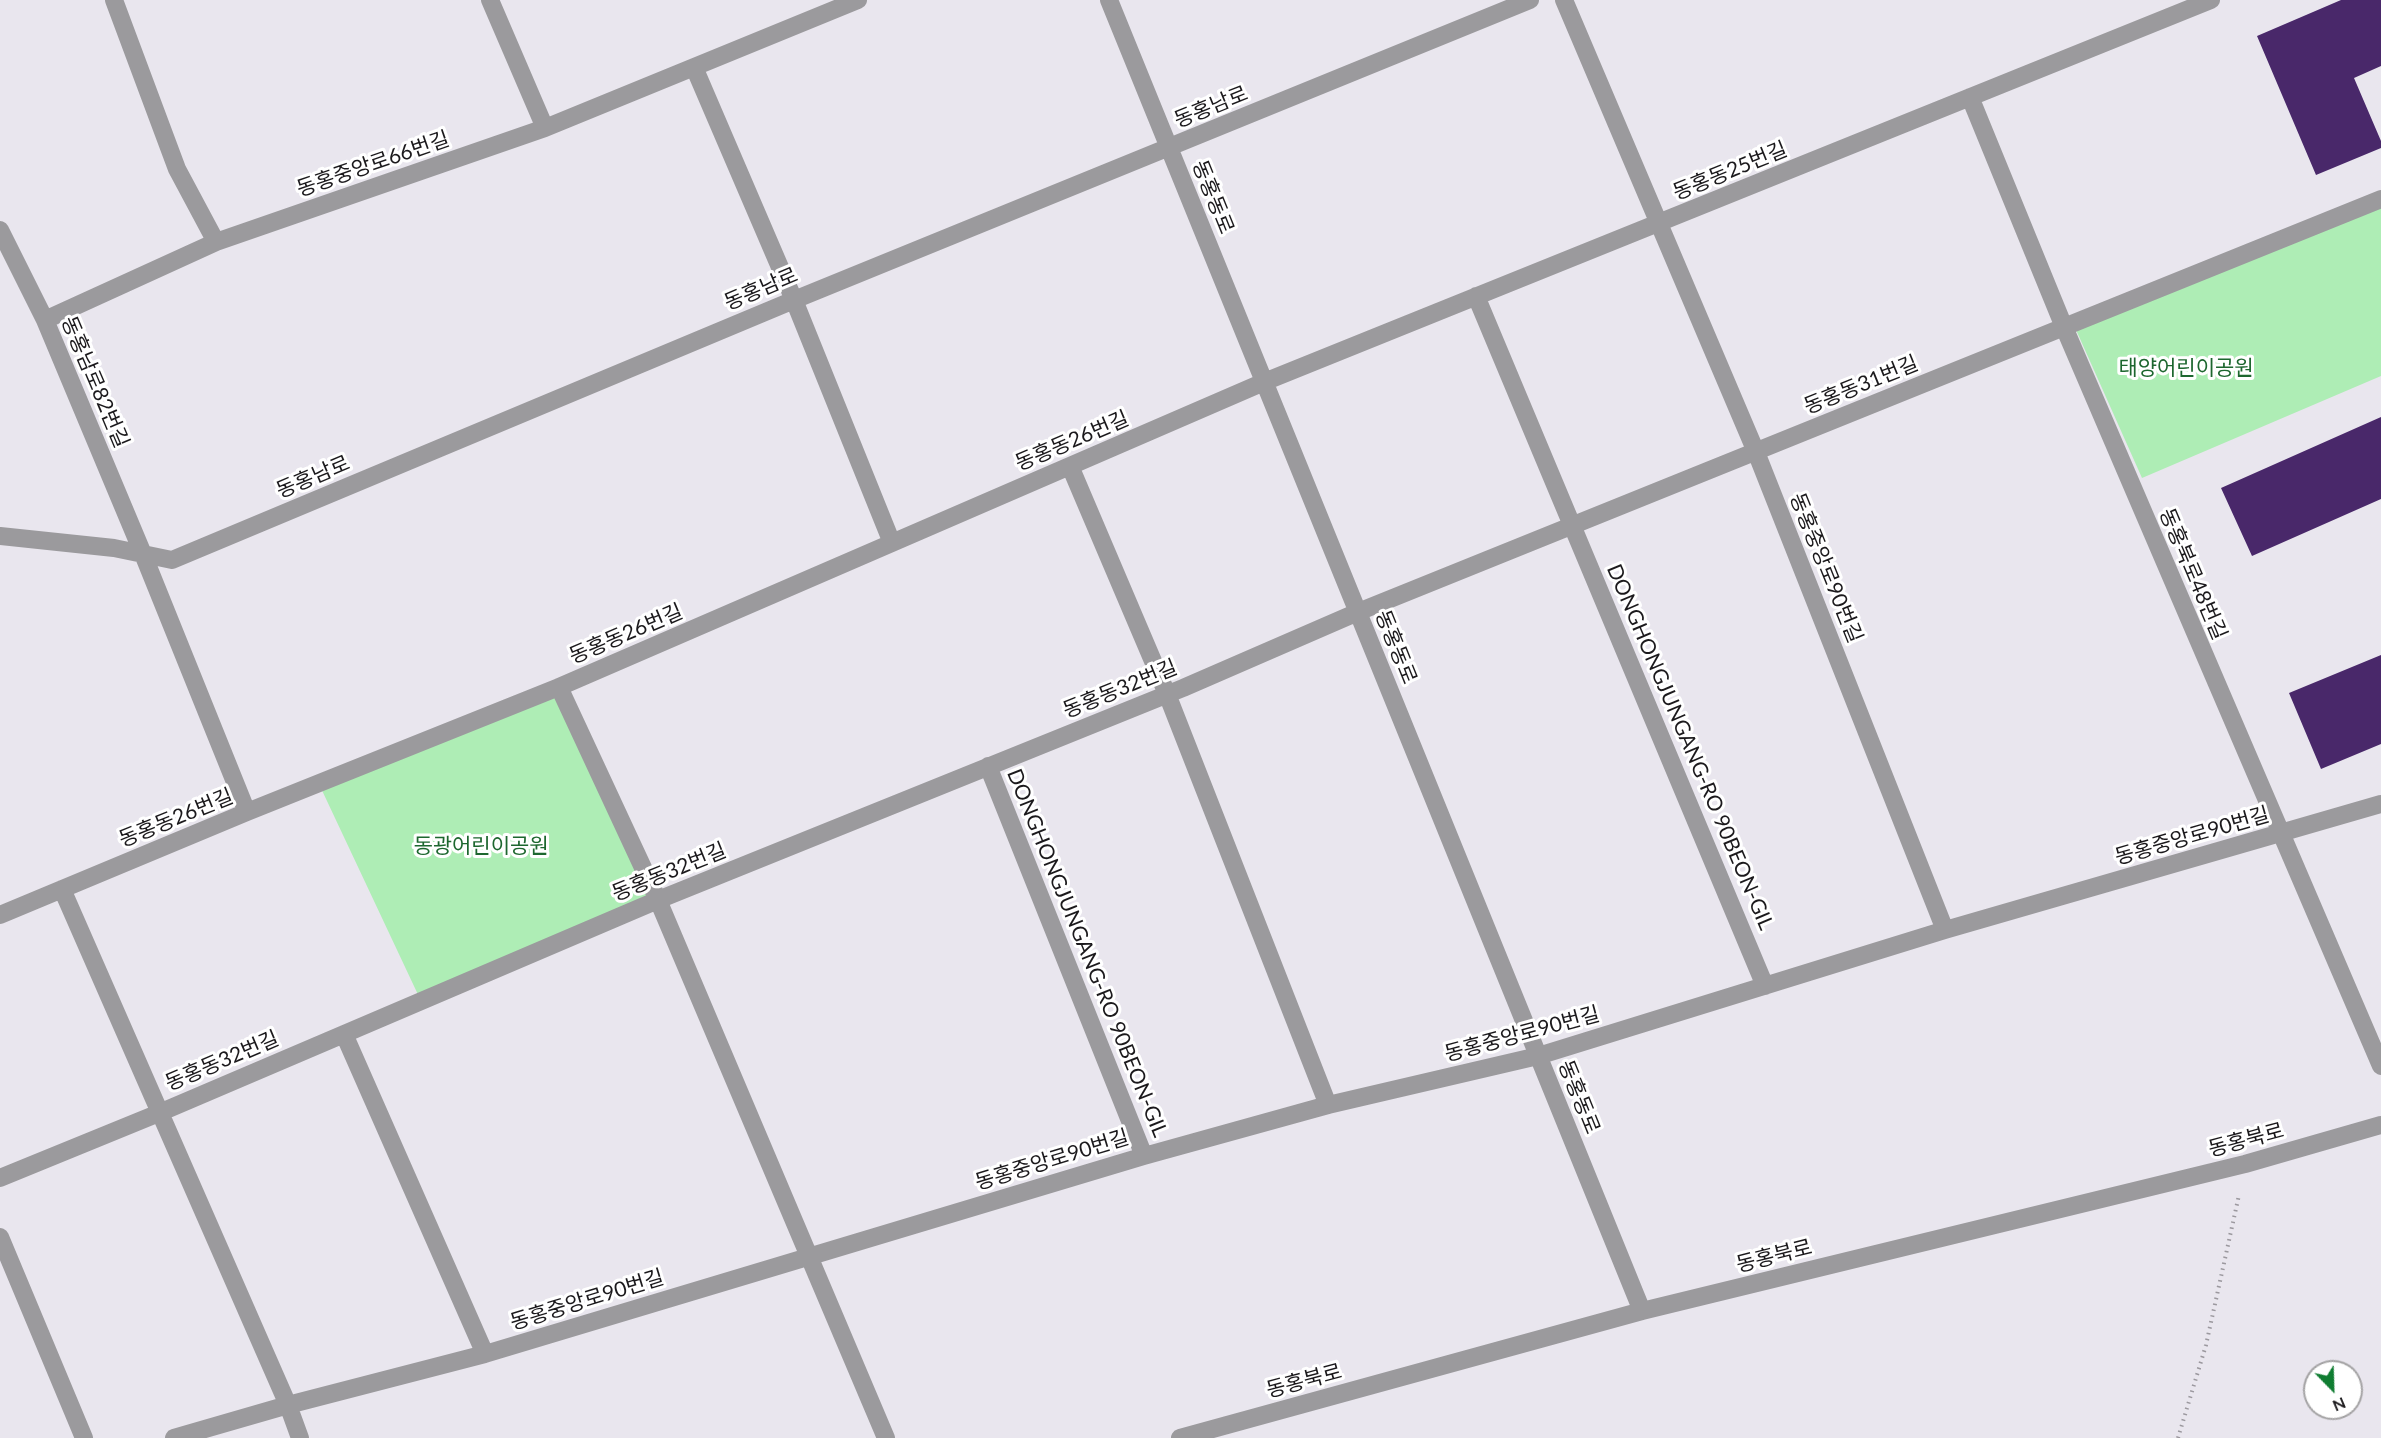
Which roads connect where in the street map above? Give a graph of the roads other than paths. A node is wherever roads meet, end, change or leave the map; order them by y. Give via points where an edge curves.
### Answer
1 (114, 0) edge
2 (490, 0) edge
3 (858, 0) edge
4 (1109, 0) edge
5 (1530, 0) edge
6 (1564, 0) edge
7 (2211, 0) edge
8 (694, 67) junction
9 (1970, 97) junction
10 (545, 128) junction
11 (1169, 148) junction
12 (2381, 199) edge
13 (1660, 224) junction
14 (0, 230) edge
15 (216, 242) junction
16 (1476, 297) junction
17 (794, 300) junction
18 (45, 320) junction
19 (2064, 327) junction
20 (1264, 382) junction
21 (1756, 452) junction
22 (1071, 466) junction
23 (1572, 525) junction
24 (0, 536) edge
25 (892, 543) junction
26 (143, 554) junction
27 (1358, 612) junction
28 (559, 687) junction
29 (1167, 694) junction
30 (988, 766) junction
31 (2381, 804) edge
32 (247, 812) junction
33 (2280, 834) junction
34 (62, 889) junction
35 (658, 900) junction
36 (0, 915) edge
37 (1945, 930) junction
38 (1766, 987) junction
39 (344, 1034) junction
40 (1538, 1056) junction
41 (2381, 1066) edge
42 (1328, 1105) junction
43 (159, 1113) junction
44 (2381, 1125) edge
45 (1144, 1156) junction
46 (0, 1178) edge
47 (0, 1237) edge
48 (810, 1256) junction
49 (1642, 1311) junction
50 (485, 1354) junction
51 (288, 1405) junction
52 (84, 1438) edge
53 (174, 1438) edge
54 (300, 1438) edge
55 (886, 1438) edge
56 (1180, 1438) edge

1 - 15 street via 177,169
2 - 10 street
3 - 8 street, 동홍중앙로66번길
4 - 11 street, 동홍동로
5 - 11 street, 동홍남로
6 - 13 street, 동홍중앙로90번길
7 - 9 street, 동홍동25번길
8 - 10 street, 동홍중앙로66번길
8 - 17 street
9 - 13 street, 동홍동25번길
9 - 19 street, 동홍북로48번길
10 - 15 street, 동홍중앙로66번길
11 - 17 street, 동홍남로
11 - 20 street, 동홍동로
12 - 19 street, 동홍동31번길
13 - 16 street, 동홍동25번길
13 - 21 street, 동홍중앙로90번길
14 - 18 street, 동홍남로82번길
15 - 18 street, 동홍중앙로66번길
16 - 20 street, 동홍동25번길
16 - 23 street, DONGHONGJUNGANG-RO 90BEON-GIL
17 - 25 street
17 - 26 street, 동홍남로 via 172,560
18 - 26 street, 동홍남로82번길
19 - 21 street, 동홍동31번길
19 - 33 street, 동홍북로48번길
20 - 22 street, 동홍동26번길
20 - 27 street, 동홍동로
21 - 23 street, 동홍동31번길
21 - 37 street, 동홍중앙로90번길
22 - 25 street, 동홍동26번길
22 - 29 street
23 - 27 street, 동홍동31번길
23 - 38 street, DONGHONGJUNGANG-RO 90BEON-GIL
24 - 26 street, 동홍남로
25 - 28 street, 동홍동26번길
26 - 32 street, 동홍남로82번길
27 - 29 street, 동홍동32번길
27 - 40 street, 동홍동로
28 - 32 street, 동홍동26번길
28 - 35 street
29 - 30 street, 동홍동32번길
29 - 42 street
30 - 35 street, 동홍동32번길
30 - 45 street, DONGHONGJUNGANG-RO 90BEON-GIL
31 - 33 street, 동홍중앙로90번길
32 - 34 street, 동홍동26번길
33 - 37 street, 동홍중앙로90번길
33 - 41 street, 동홍북로48번길
34 - 36 street, 동홍동26번길
34 - 43 street
35 - 39 street, 동홍동32번길
35 - 48 street
37 - 38 street, 동홍중앙로90번길
38 - 40 street, 동홍중앙로90번길
39 - 43 street, 동홍동32번길
39 - 50 street
40 - 42 street, 동홍중앙로90번길
40 - 49 street, 동홍동로
42 - 45 street, 동홍중앙로90번길
43 - 46 street, 동홍동32번길
43 - 51 street
44 - 49 street, 동홍북로 via 2245,1164
45 - 48 street, 동홍중앙로90번길
47 - 52 street
48 - 50 street, 동홍중앙로90번길
48 - 55 street
49 - 56 street, 동홍북로
50 - 51 street, 동홍중앙로90번길
51 - 53 street, 동홍중앙로90번길
51 - 54 street

